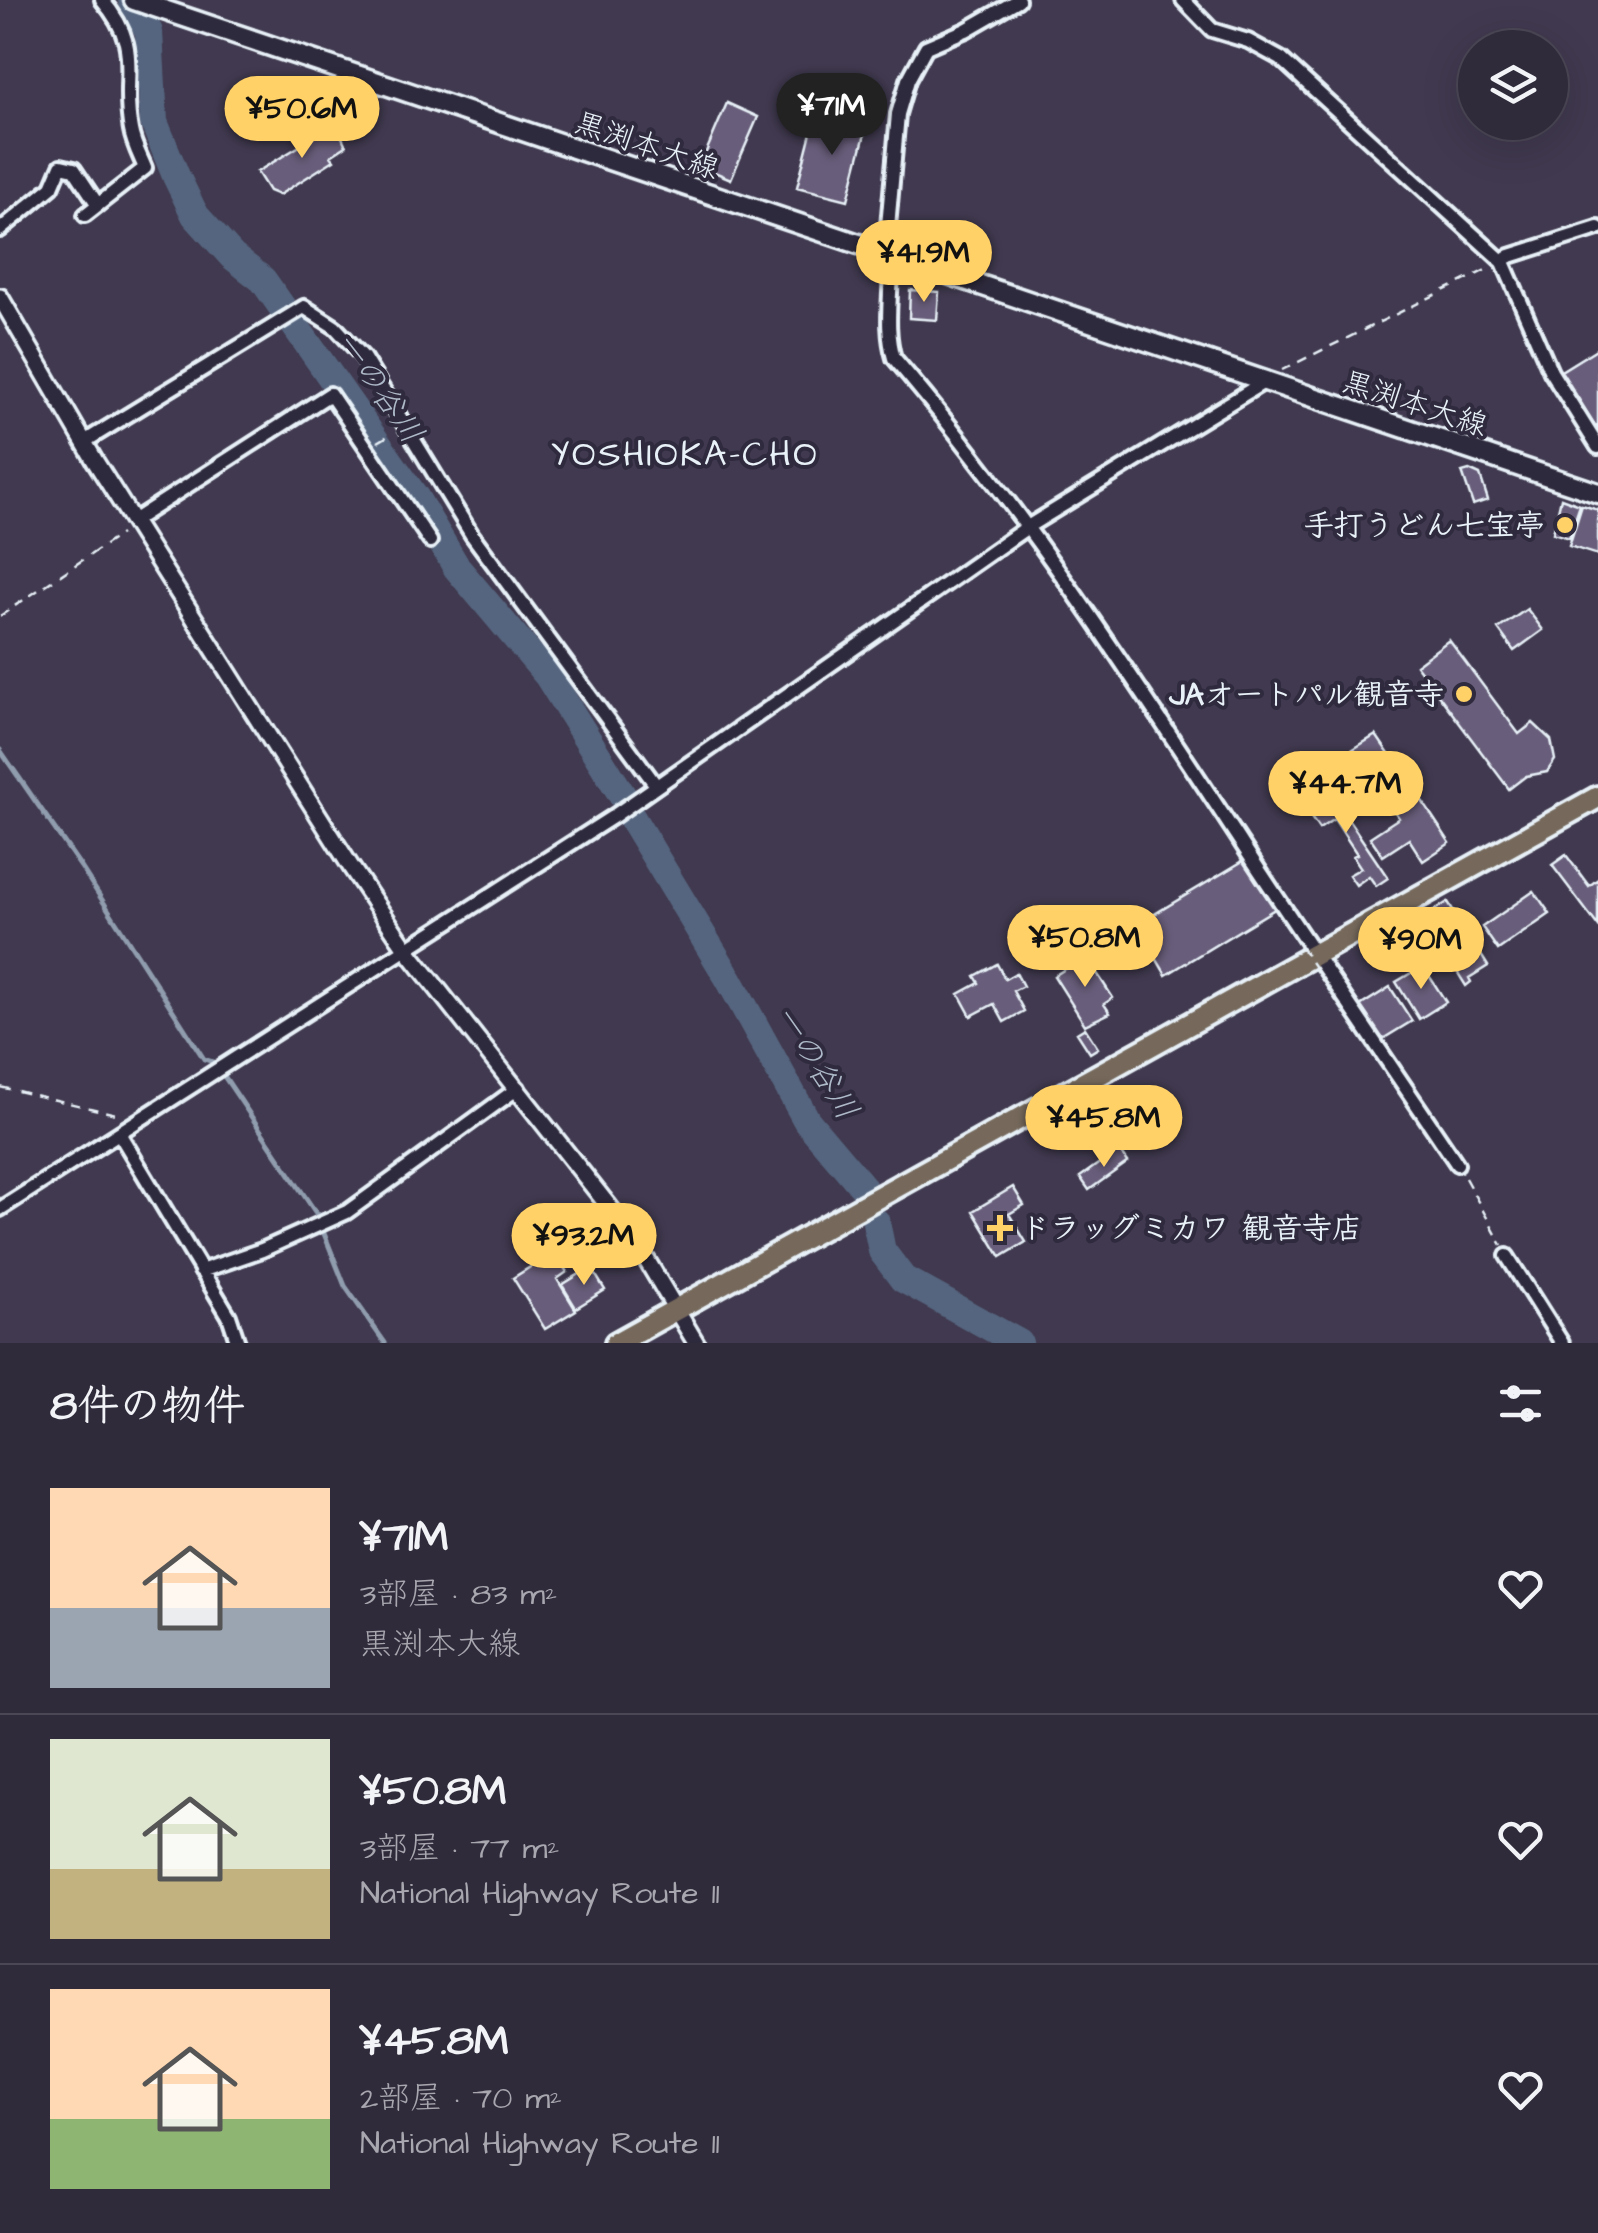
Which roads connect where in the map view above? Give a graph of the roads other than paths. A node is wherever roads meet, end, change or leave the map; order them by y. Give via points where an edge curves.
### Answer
1 (102, 0) edge
2 (134, 0) edge
3 (1018, 0) edge
4 (1183, 0) edge
5 (163, 5) edge
6 (98, 204) junction
7 (84, 215) dead end
8 (1598, 228) edge
9 (0, 230) edge
10 (892, 257) junction
11 (1504, 262) junction
12 (0, 297) edge
13 (1264, 382) junction
14 (84, 442) junction
15 (1598, 447) edge
16 (1598, 493) edge
17 (134, 523) junction
18 (1029, 526) junction
19 (430, 541) dead end
20 (655, 784) junction
21 (1598, 797) edge
22 (407, 950) junction
23 (1311, 957) junction
24 (518, 1088) junction
25 (125, 1129) junction
26 (1457, 1164) road end
27 (0, 1209) edge
28 (1506, 1256) road end
29 (201, 1270) junction
30 (675, 1310) junction
31 (238, 1343) edge
32 (616, 1343) edge
33 (696, 1343) edge
34 (1562, 1343) edge

1 - 6 street via 119,20 131,61 131,131 146,168
2 - 5 main road, 黒渕本大線
3 - 10 street via 926,47 908,80 898,114 887,238
4 - 11 street via 1212,30 1282,59
5 - 10 main road, 黒渕本大線
6 - 7 street
6 - 9 street via 74,169 60,166 52,187
8 - 11 street
10 - 13 main road, 黒渕本大線
10 - 18 street via 894,358
11 - 15 street via 1551,372
12 - 14 street
13 - 16 main road, 黒渕本大線
13 - 18 street
14 - 17 street
14 - 20 street via 304,307 335,327 363,358 472,535
17 - 19 street via 330,394
17 - 22 street
18 - 20 street
18 - 23 street via 1122,658
20 - 22 street
21 - 23 highway
22 - 24 street
22 - 25 street
23 - 26 street
23 - 30 highway
24 - 29 street via 347,1212
24 - 30 street via 633,1238
25 - 27 street
25 - 29 street
28 - 34 street
29 - 31 street
30 - 32 highway
30 - 33 street

